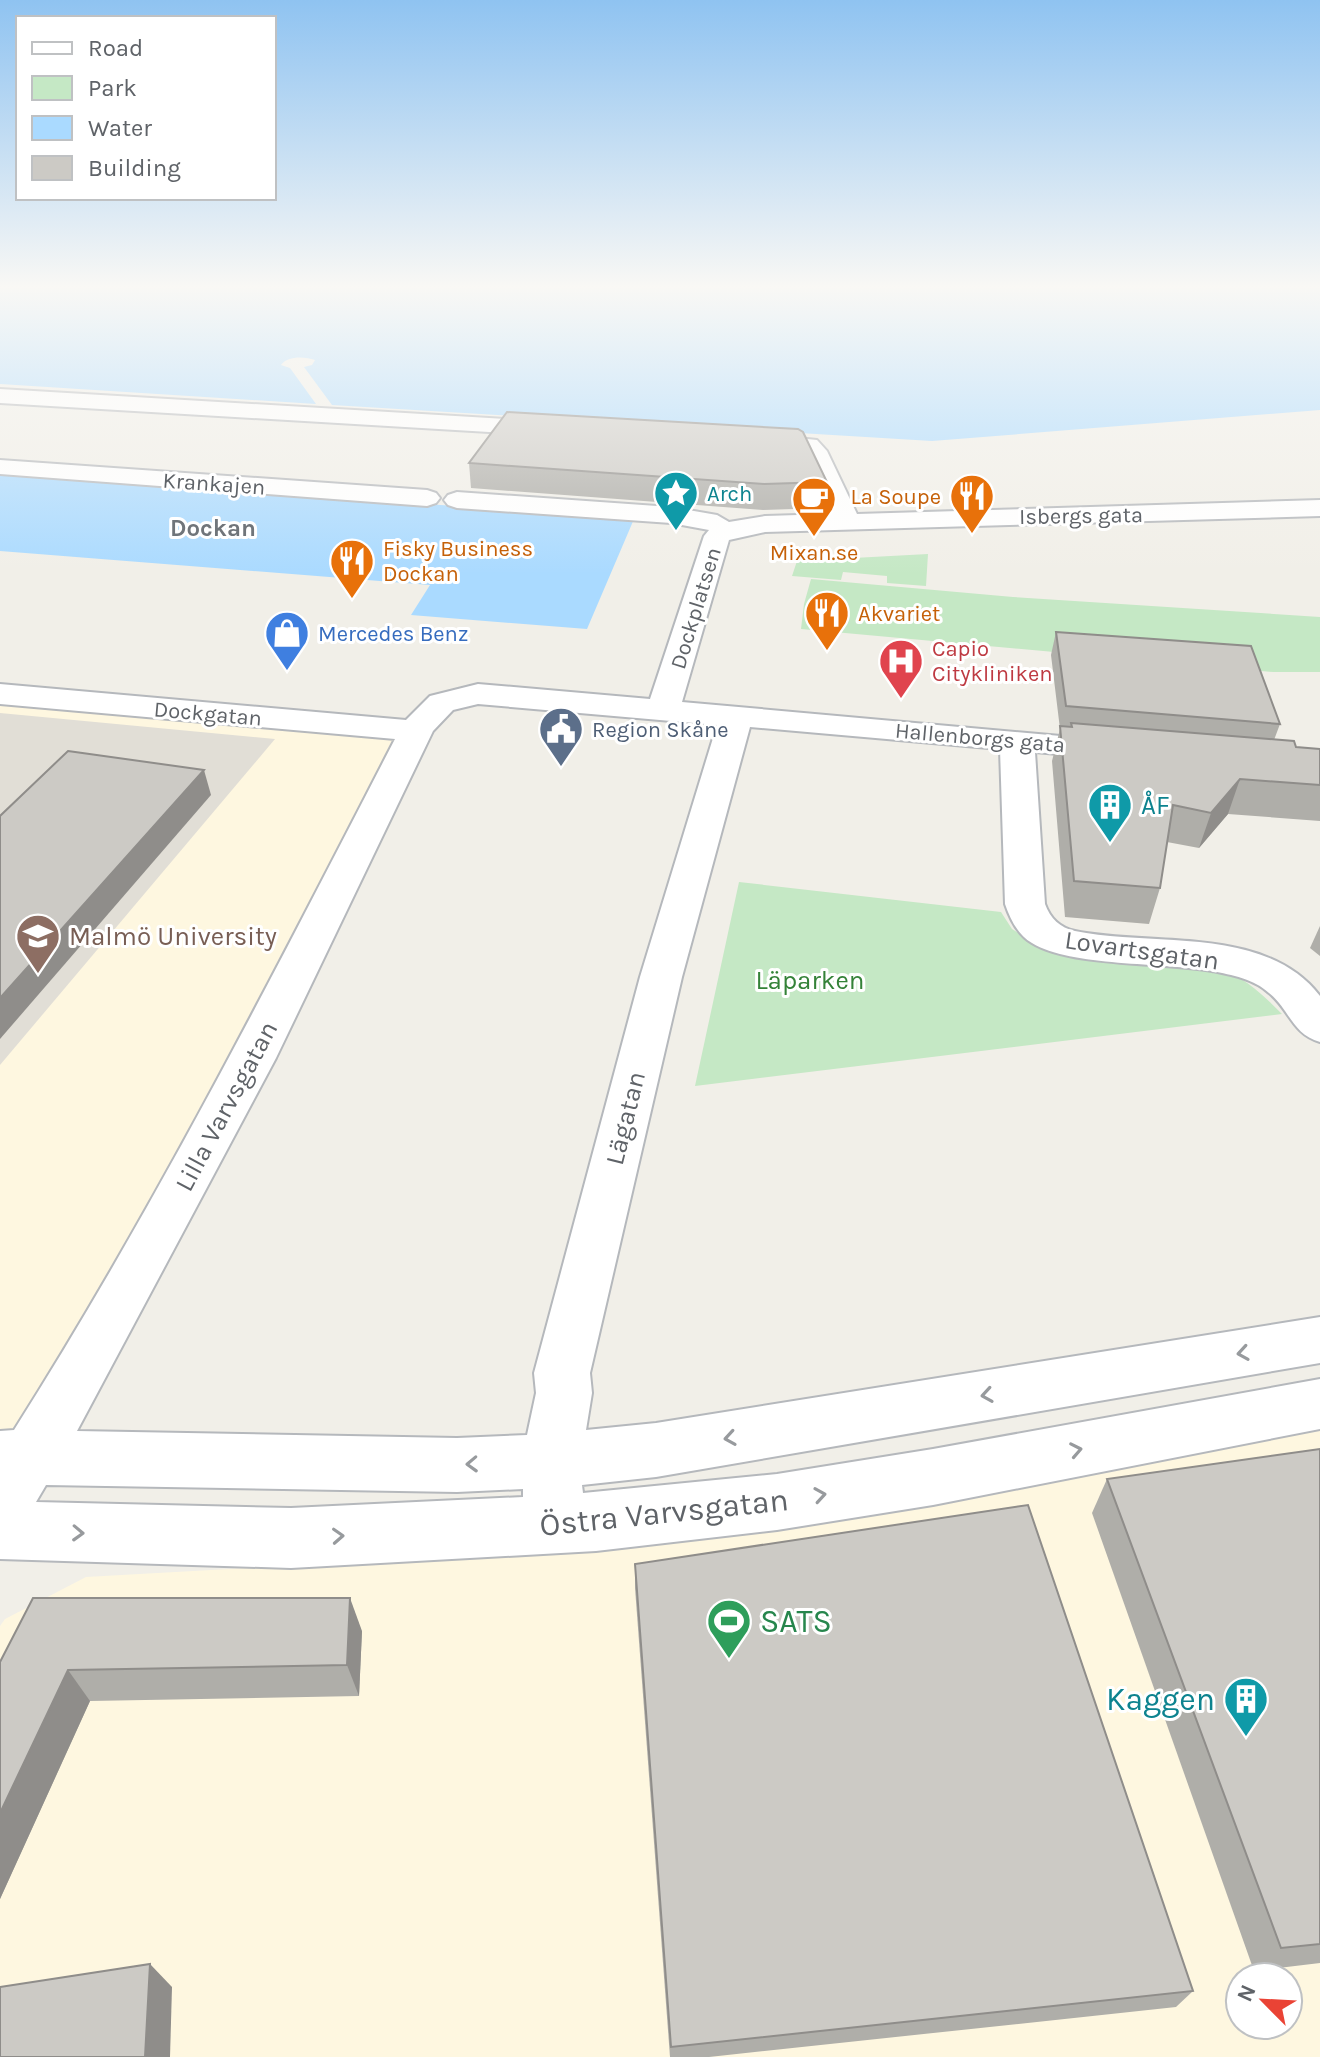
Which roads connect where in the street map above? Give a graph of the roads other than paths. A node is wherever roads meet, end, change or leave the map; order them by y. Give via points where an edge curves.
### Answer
1 (0, 396) edge
2 (584, 431) edge
3 (721, 439) edge
4 (0, 467) edge
5 (427, 498) dead end
6 (457, 500) dead end
7 (1320, 508) edge
8 (717, 523) edge
9 (845, 523) junction
10 (0, 694) edge
11 (663, 710) junction
12 (428, 716) junction
13 (736, 717) junction
14 (1017, 741) junction
15 (1145, 751) edge
16 (1320, 1027) edge
17 (1320, 1340) edge
18 (1320, 1404) edge
19 (14, 1457) edge
20 (551, 1461) junction
21 (0, 1506) edge
22 (555, 1525) junction
23 (0, 1530) edge

1 - 2 street
3 - 9 street via 809,445
4 - 5 street, Krankajen
6 - 8 street
7 - 9 street, Isbergs gata
9 - 11 street, Dockplatsen via 765,524 717,536
10 - 12 street, Dockgatan
11 - 12 street via 478,694
11 - 13 street
12 - 19 street, Lilla Varvsgatan via 253,1058 87,1363
13 - 14 street, Hallenborgs gata
13 - 20 street, Lägatan via 628,1106 562,1373 564,1393
14 - 15 street, Hallenborgs gata
14 - 16 street, Lovartsgatan via 1029,922 1046,936 1069,944 1261,969 1284,982
17 -> 20 street via 656,1450
22 -> 18 street, Östra Varvsgatan via 777,1502
20 -> 19 street via 457,1465
19 - 21 street, Lilla Varvsgatan
20 - 22 street, Lägatan
23 -> 22 street, Östra Varvsgatan via 291,1538

